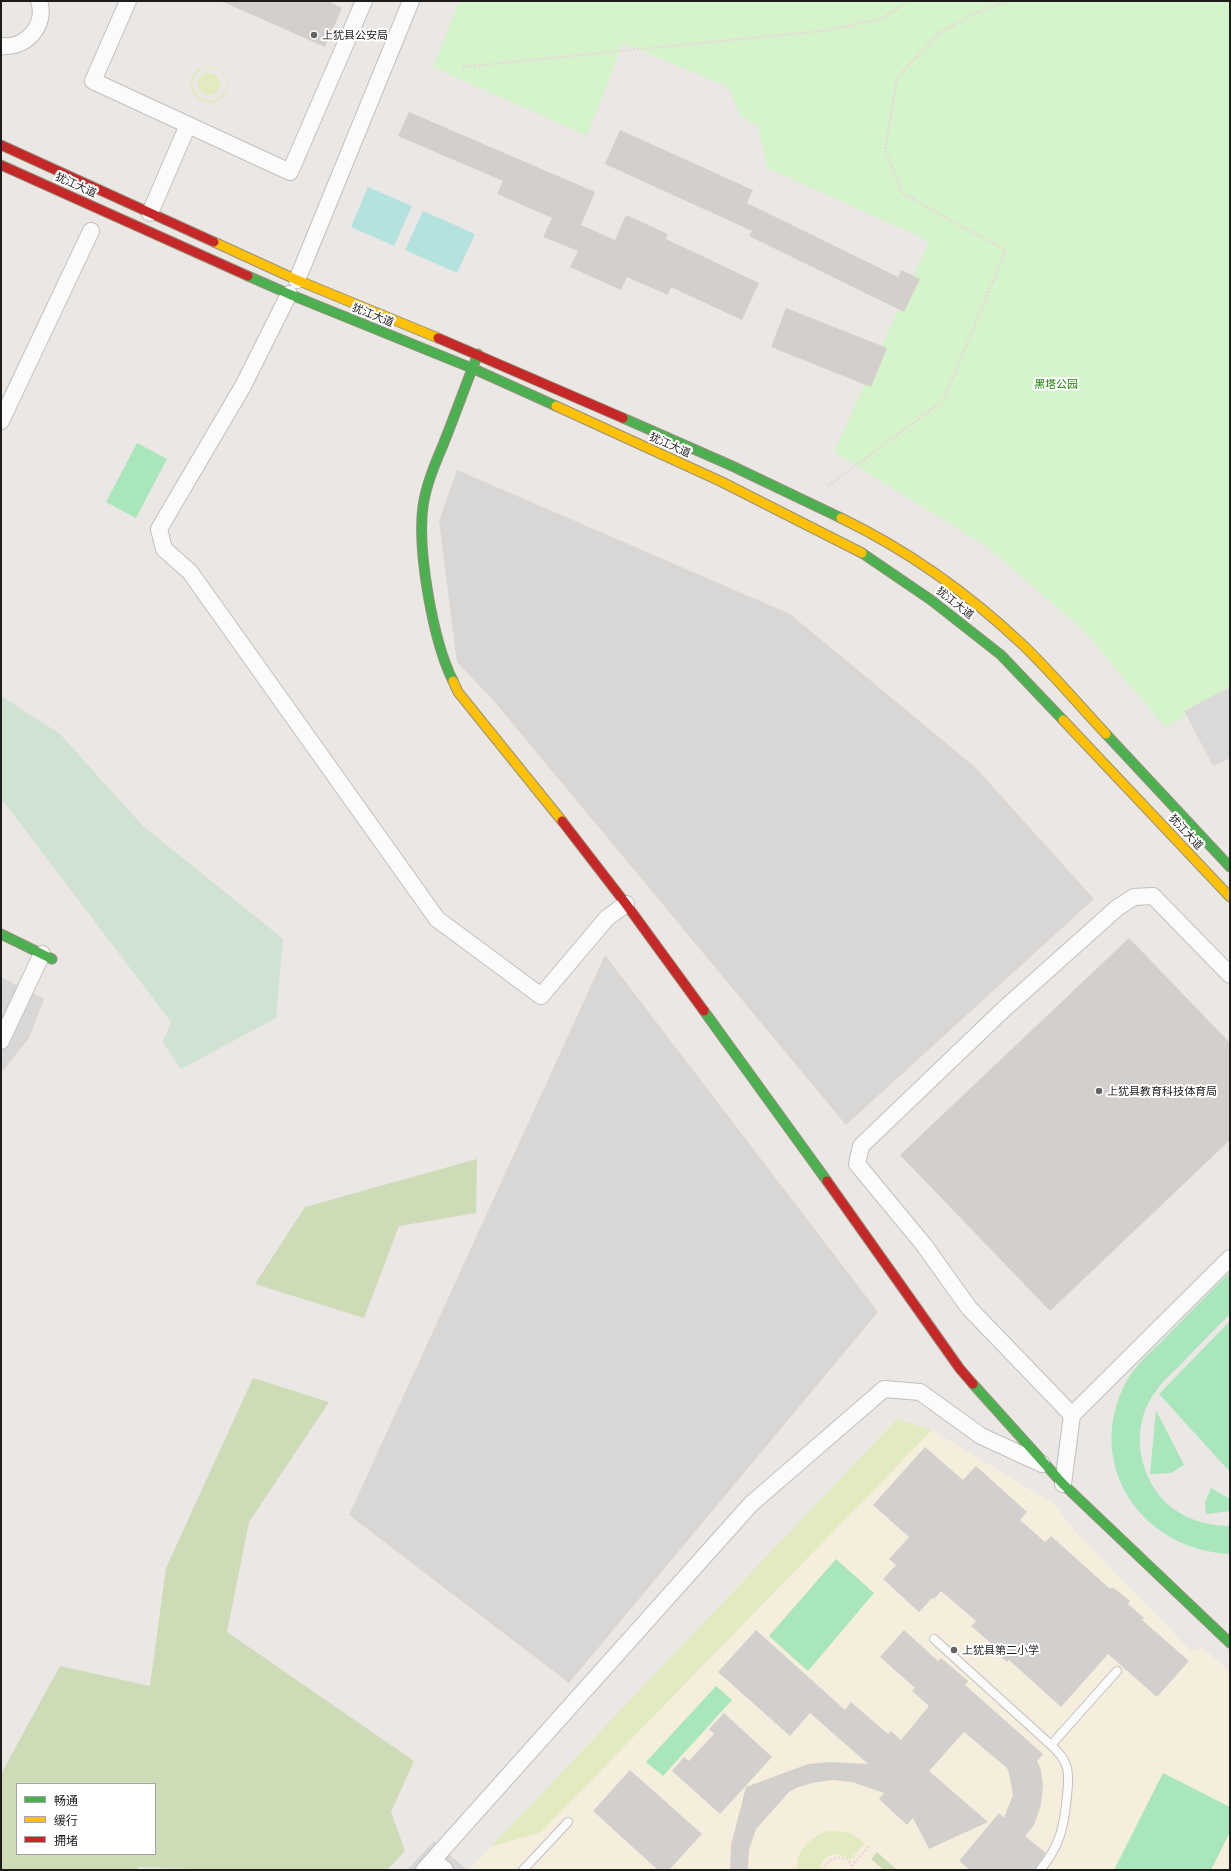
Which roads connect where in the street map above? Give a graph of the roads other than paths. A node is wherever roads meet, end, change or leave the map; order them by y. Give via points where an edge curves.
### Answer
1 (39, 1) edge
2 (128, 1) edge
3 (364, 1) edge
4 (411, 1) edge
5 (1, 46) edge
6 (188, 125) junction
7 (1, 145) edge
8 (1, 165) edge
9 (150, 213) junction
10 (91, 230) dead end
11 (297, 280) junction
12 (289, 294) junction
13 (478, 354) junction
14 (474, 369) junction
15 (1, 421) edge
16 (1230, 867) edge
17 (1230, 896) edge
18 (626, 904) junction
19 (1, 934) edge
20 (47, 956) joint
21 (1229, 972) edge
22 (1, 1042) edge
23 (1230, 1258) edge
24 (1072, 1415) junction
25 (1047, 1466) junction
26 (1063, 1484) junction
27 (1228, 1636) edge
28 (934, 1639) dead end
29 (1117, 1671) dead end
30 (1051, 1745) junction
31 (568, 1822) dead end
32 (434, 1867) edge
33 (523, 1870) edge
34 (1040, 1870) edge

1 - 5 street via 39,24 31,36 20,44
2 - 6 street via 93,82
3 - 6 street via 290,172
4 - 11 street
6 - 9 street
7 - 9 main road, 犹江大道
8 - 12 main road, 犹江大道
9 - 11 main road, 犹江大道
10 - 15 street
11 - 13 main road, 犹江大道
12 - 14 main road, 犹江大道
12 - 18 street via 243,386 159,529 164,549 190,572 437,919 541,996 607,918
13 - 14 main road
13 - 16 main road, 犹江大道 via 730,465 868,531 952,585 1023,645
14 - 17 main road, 犹江大道 via 722,482 858,550 932,600 1001,654
14 - 18 main road via 434,468 422,505 421,543 444,663 458,692
18 - 25 main road via 778,1112 960,1369
19 - 20 main road
20 - 22 street
21 - 24 street via 1153,896 1134,897 1117,908 1004,1009 862,1146 857,1164 924,1245 969,1308
23 - 24 street
24 - 26 street
25 - 26 main road
25 - 32 street via 981,1436 920,1392 884,1389 751,1504
26 - 27 main road
28 - 30 lane
29 - 30 lane
30 - 34 lane via 1062,1756 1067,1767 1065,1817 1060,1839 1051,1857
31 - 33 lane

